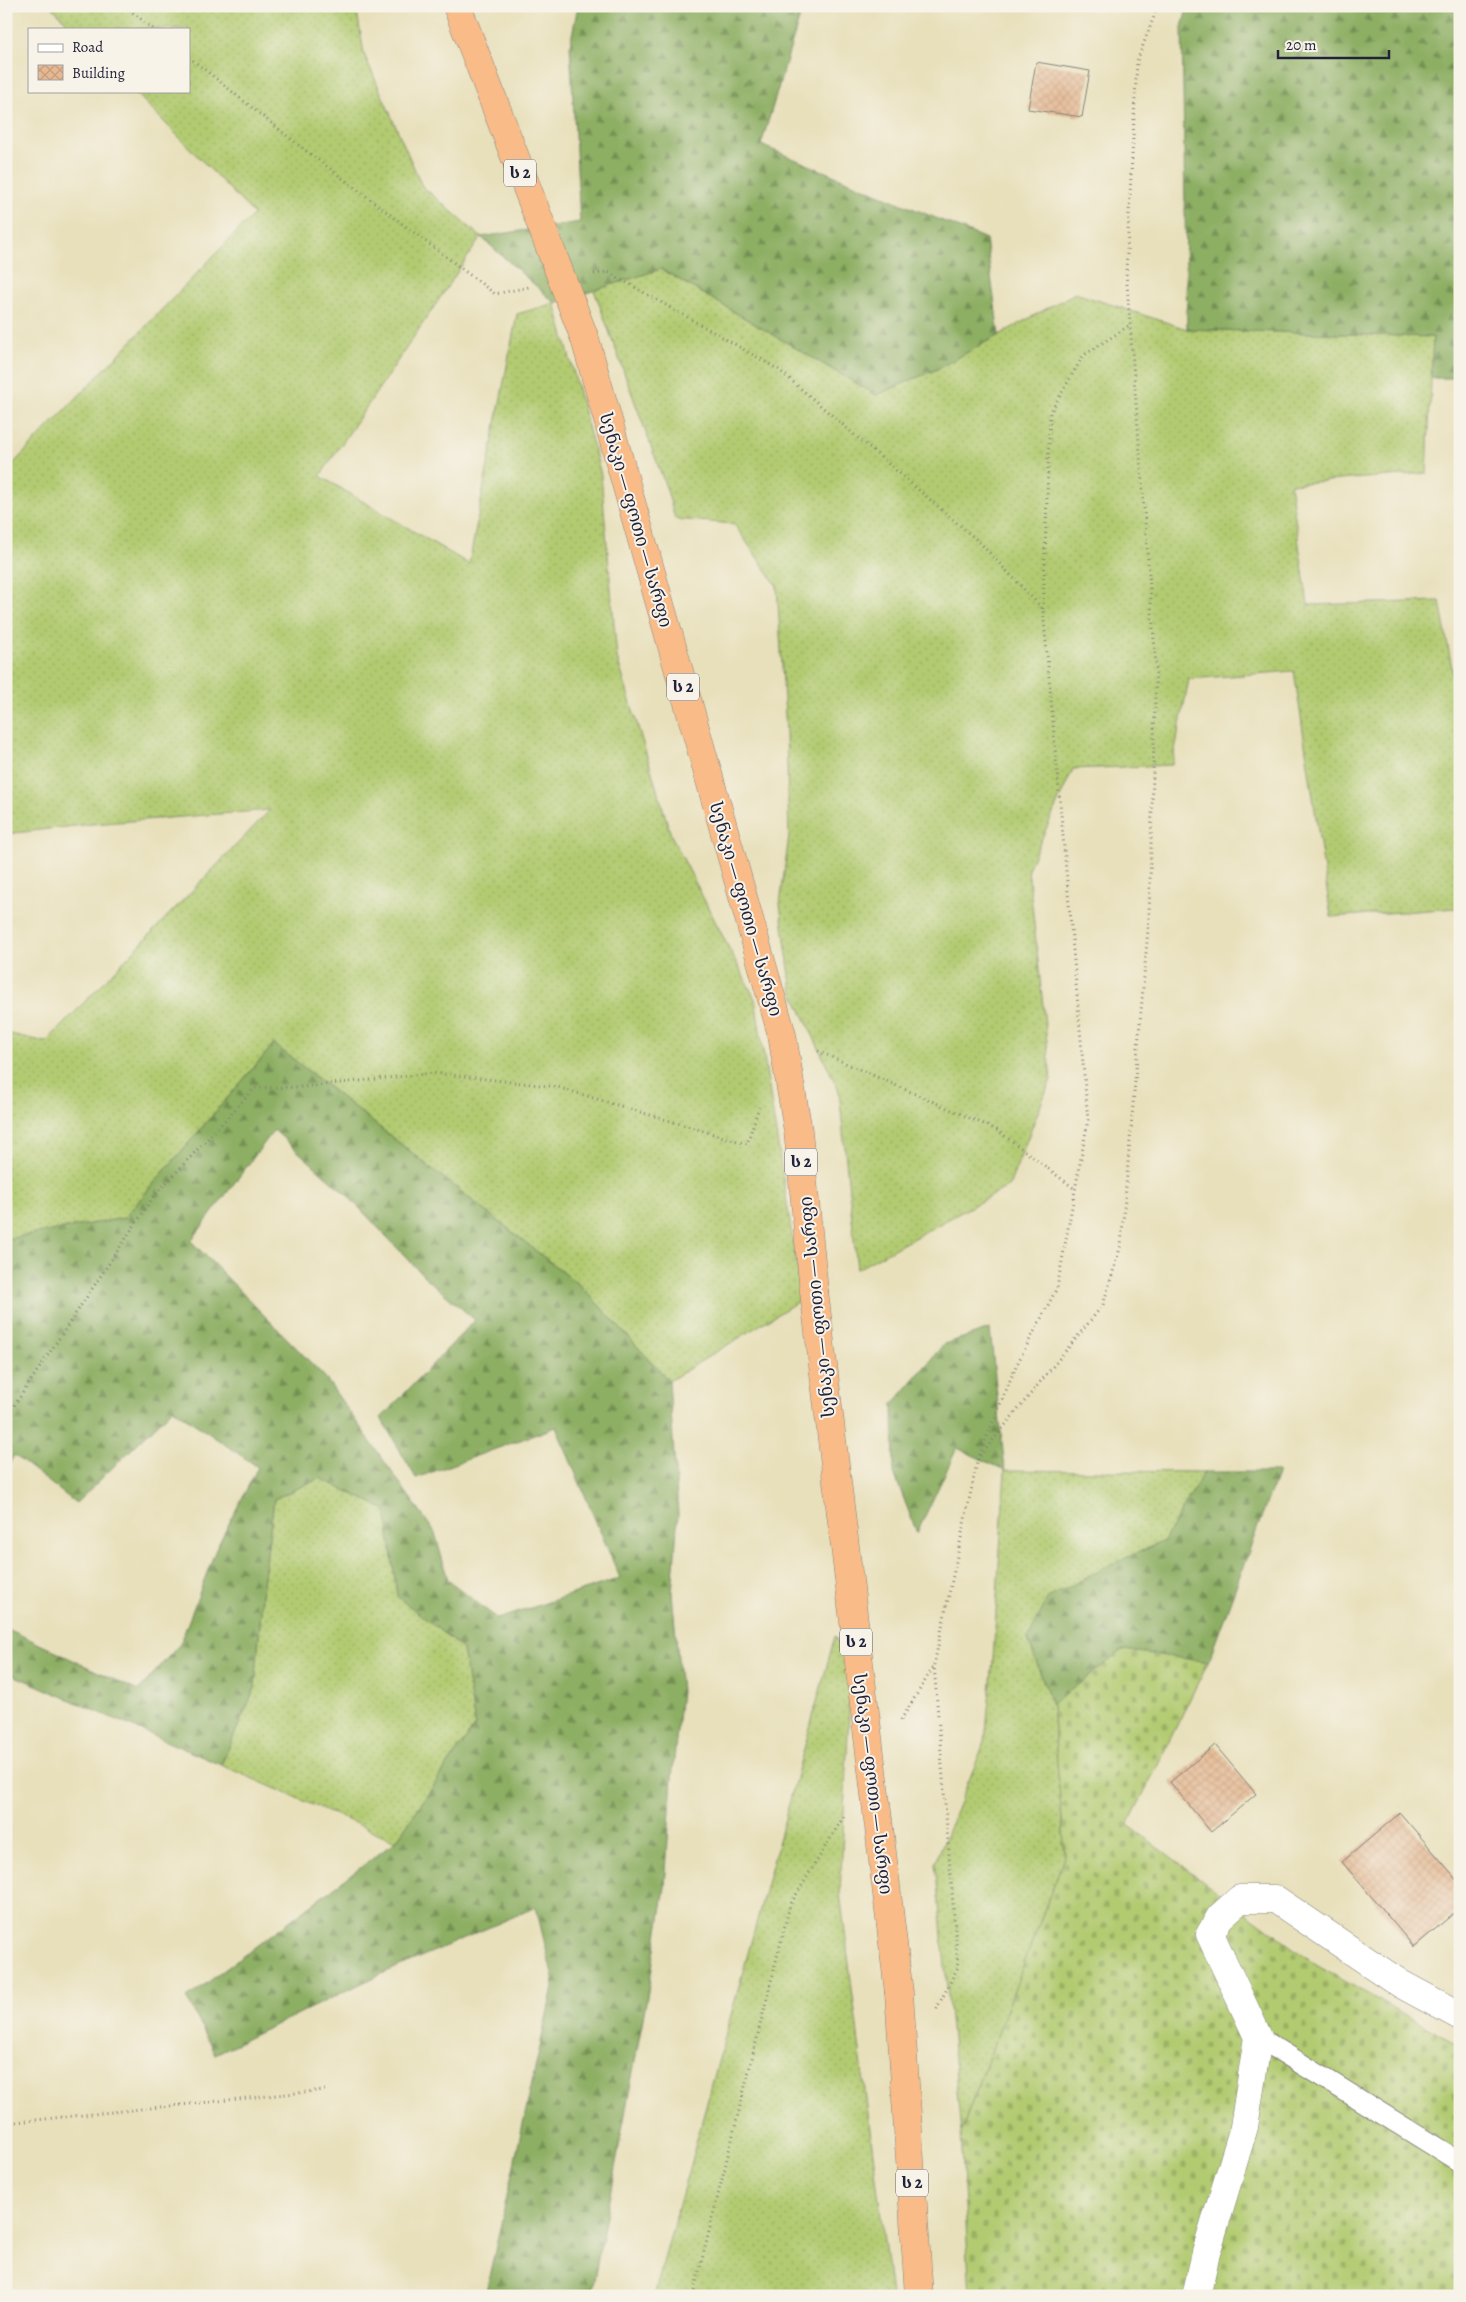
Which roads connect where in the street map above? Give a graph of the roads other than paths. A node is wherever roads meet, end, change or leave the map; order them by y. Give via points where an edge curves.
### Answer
1 (457, 6) edge
2 (1460, 2016) edge
3 (1258, 2037) junction
4 (1460, 2162) edge
5 (919, 2296) edge
6 (1196, 2296) edge

1 - 5 highway, სენაკი — ფოთი — სარფი / ს 2, bridge via 585,339 782,1035 798,1131 814,1291 899,1993
2 - 3 street via 1402,1984 1275,1899 1240,1899 1220,1917 1210,1934
3 - 4 lane
3 - 6 street via 1244,2127

